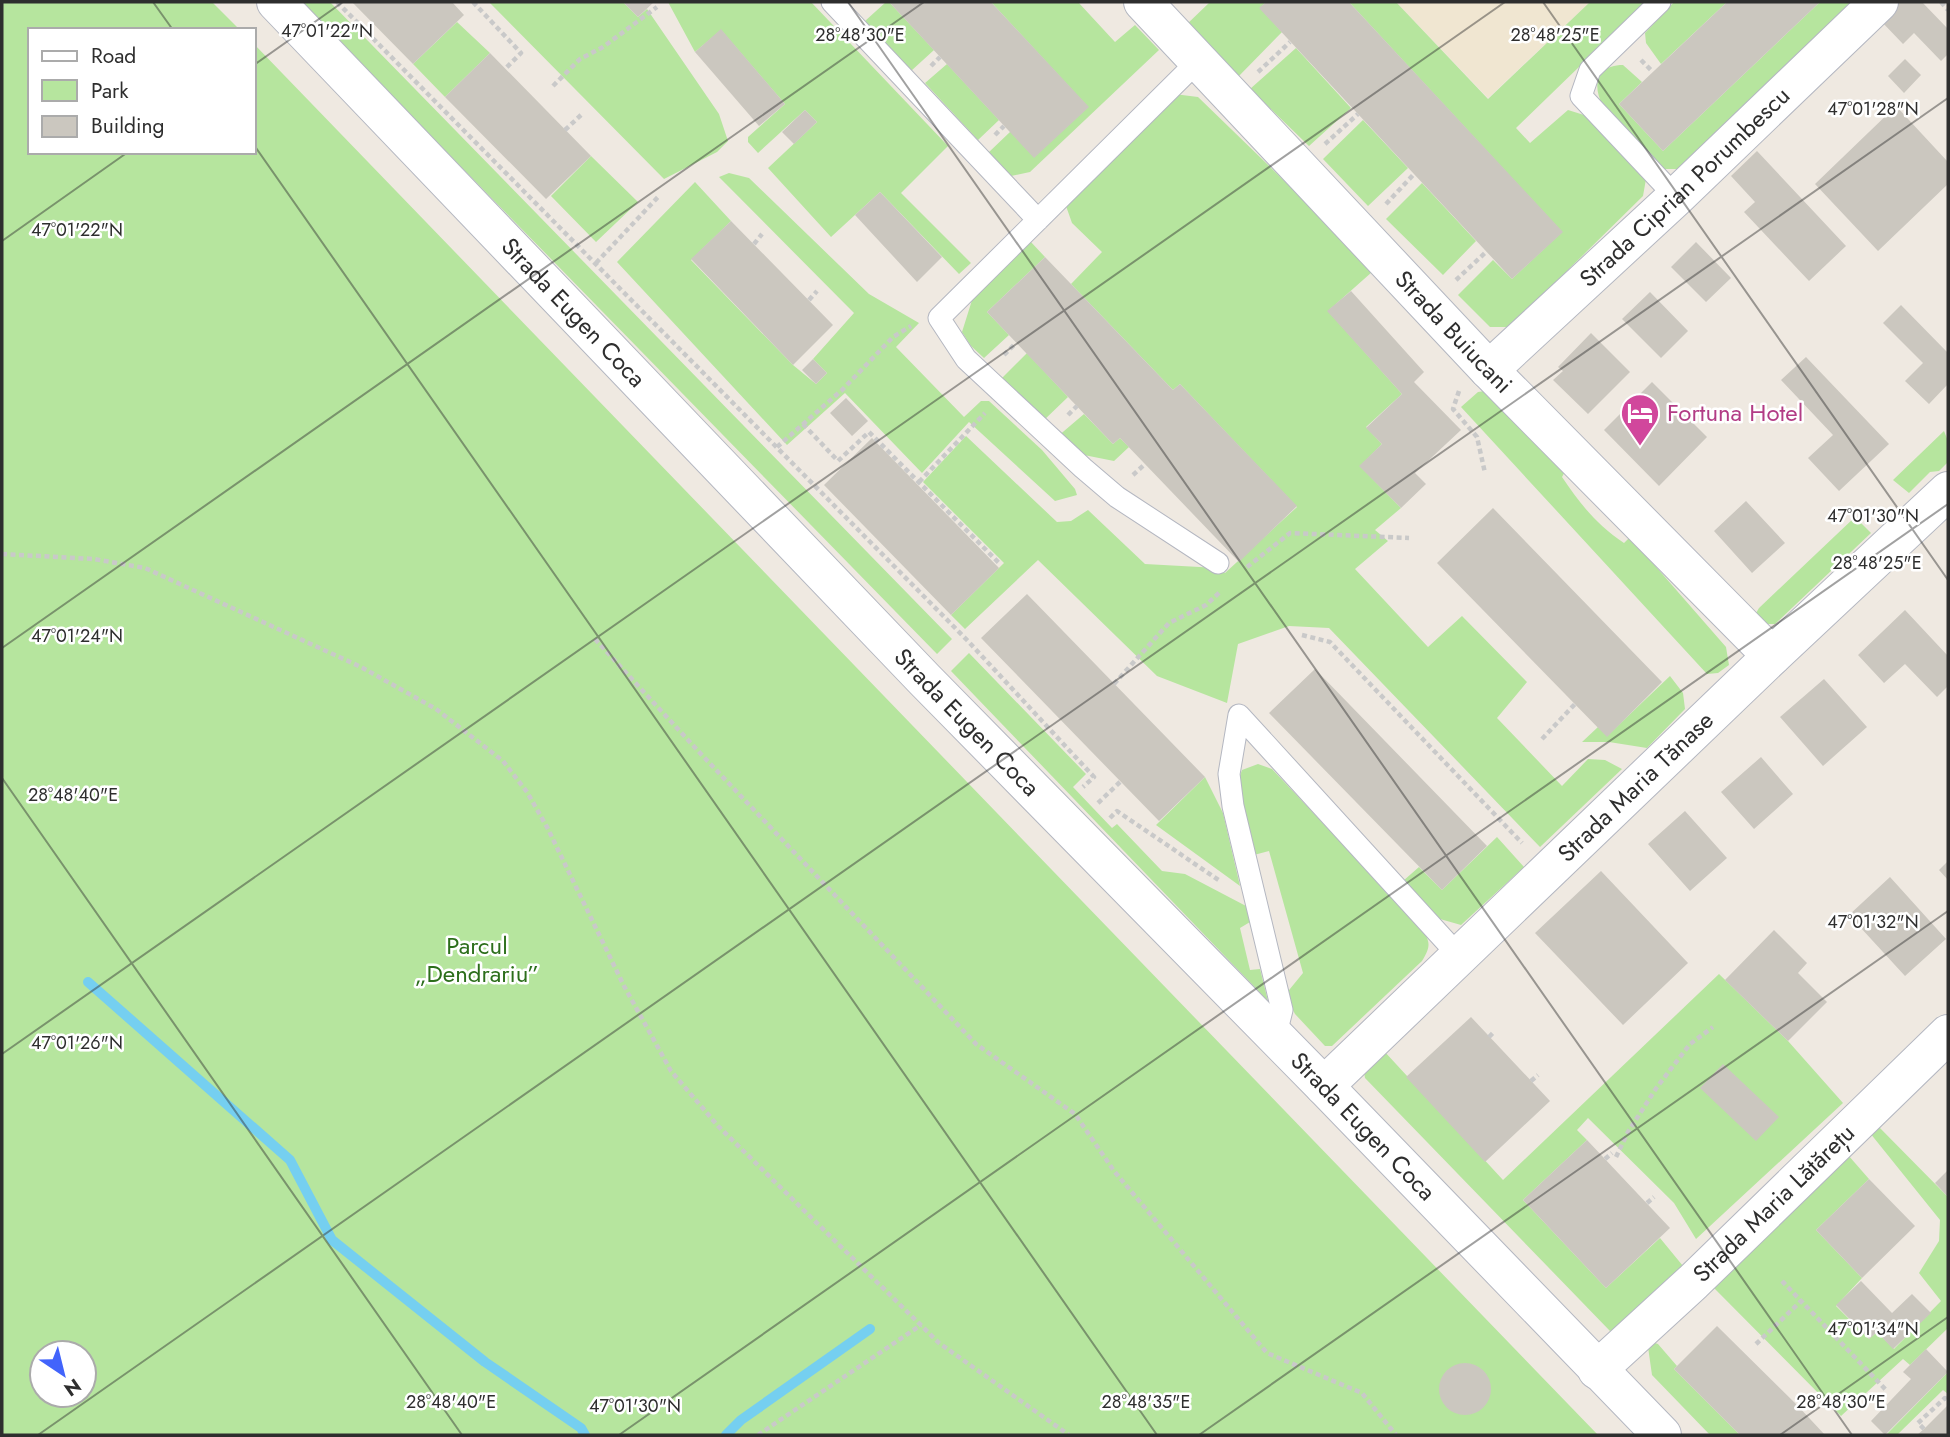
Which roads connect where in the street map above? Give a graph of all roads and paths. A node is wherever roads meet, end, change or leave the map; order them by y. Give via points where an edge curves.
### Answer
1 (276, 2) edge
2 (337, 2) edge
3 (473, 2) edge
4 (832, 2) edge
5 (1143, 2) edge
6 (1660, 2) edge
7 (1879, 2) edge
8 (1941, 2) edge
9 (657, 7) dead end
10 (1948, 10) edge
11 (1290, 41) dead end
12 (1198, 61) junction
13 (505, 69) dead end
14 (1252, 78) dead end
15 (553, 86) dead end
16 (1358, 114) dead end
17 (581, 115) dead end
18 (565, 130) dead end
19 (1322, 148) dead end
20 (1414, 174) dead end
21 (658, 197) dead end
22 (1676, 197) junction
23 (1382, 209) dead end
24 (1038, 220) junction
25 (762, 234) dead end
26 (754, 244) dead end
27 (1486, 252) dead end
28 (596, 263) junction
29 (1447, 290) dead end
30 (817, 291) dead end
31 (809, 300) dead end
32 (914, 323) dead end
33 (1474, 378) junction
34 (1002, 394) junction
35 (803, 424) junction
36 (777, 446) junction
37 (1485, 473) dead end
38 (918, 482) junction
39 (1948, 491) edge
40 (1409, 538) dead end
41 (2, 554) edge
42 (1219, 563) dead end
43 (1000, 564) dead end
44 (1240, 575) dead end
45 (1222, 591) dead end
46 (1303, 635) dead end
47 (595, 639) dead end
48 (1772, 656) junction
49 (1114, 684) dead end
50 (1575, 704) dead end
51 (1542, 739) dead end
52 (1120, 782) dead end
53 (1080, 790) dead end
54 (1087, 798) dead end
55 (1095, 806) junction
56 (1549, 872) junction
57 (1256, 905) junction
58 (1460, 957) junction
59 (1713, 1027) dead end
60 (1495, 1031) dead end
61 (1948, 1034) edge
62 (1489, 1037) dead end
63 (1276, 1038) junction
64 (1538, 1075) dead end
65 (1531, 1081) dead end
66 (1324, 1086) junction
67 (1605, 1159) dead end
68 (1654, 1196) dead end
69 (1647, 1203) dead end
70 (1782, 1282) dead end
71 (1801, 1301) junction
72 (921, 1325) junction
73 (1756, 1344) dead end
74 (1597, 1370) junction
75 (1886, 1390) dead end
76 (1948, 1401) edge
77 (1924, 1429) dead end
78 (758, 1435) edge
79 (1069, 1435) edge
80 (1396, 1435) edge
81 (1662, 1435) edge

1 - 63 street, Strada Eugen Coca via 914,669
2 - 28 path
3 - 13 path via 521,53
4 - 24 lane
5 - 12 street, Strada Buiucani
6 - 22 lane via 1590,70 1581,96
7 - 22 street, Strada Ciprian Porumbescu
8 - 10 path
9 - 15 path via 580,59
11 - 14 path
12 - 24 lane
12 - 33 street, Strada Buiucani
16 - 19 path
17 - 18 path
20 - 23 path
21 - 28 path
22 - 33 street, Strada Ciprian Porumbescu
24 - 34 lane via 939,318 966,359
25 - 26 path
27 - 29 path
28 - 36 path
30 - 31 path
32 - 35 path via 893,337
33 - 37 path via 1453,409 1477,437
33 - 48 street, Strada Buiucani
34 - 38 path
34 - 42 lane via 1116,497
35 - 36 path
35 - 38 path via 838,461 869,432
36 - 53 path via 1094,777
38 - 43 path
39 - 48 street, Strada Maria Tănase
40 - 44 path via 1290,533
41 - 72 path via 94,559 145,568 361,667 436,709 503,761 547,827 671,1071 718,1126
45 - 49 path via 1206,605 1169,623
46 - 56 path via 1330,642
47 - 80 path via 976,1044 1075,1114 1114,1171 1267,1353 1362,1393
48 - 56 street, Strada Maria Tănase
50 - 51 path
52 - 55 path
54 - 55 path
55 - 57 path via 1108,820 1117,811
56 - 58 street, Strada Maria Tănase
57 - 58 lane via 1228,774 1239,715
57 - 63 lane via 1282,1010
58 - 66 street, Strada Maria Tănase
59 - 67 path via 1690,1044 1614,1155
60 - 62 path
61 - 74 street, Strada Maria Lătărețu
63 - 66 street, Strada Eugen Coca
64 - 65 path
66 - 74 street, Strada Eugen Coca
68 - 69 path
70 - 71 path
71 - 73 path
71 - 75 path
72 - 78 path
72 - 79 path via 939,1343
74 - 81 street, Strada Eugen Coca
76 - 77 path via 1945,1398 1918,1423

